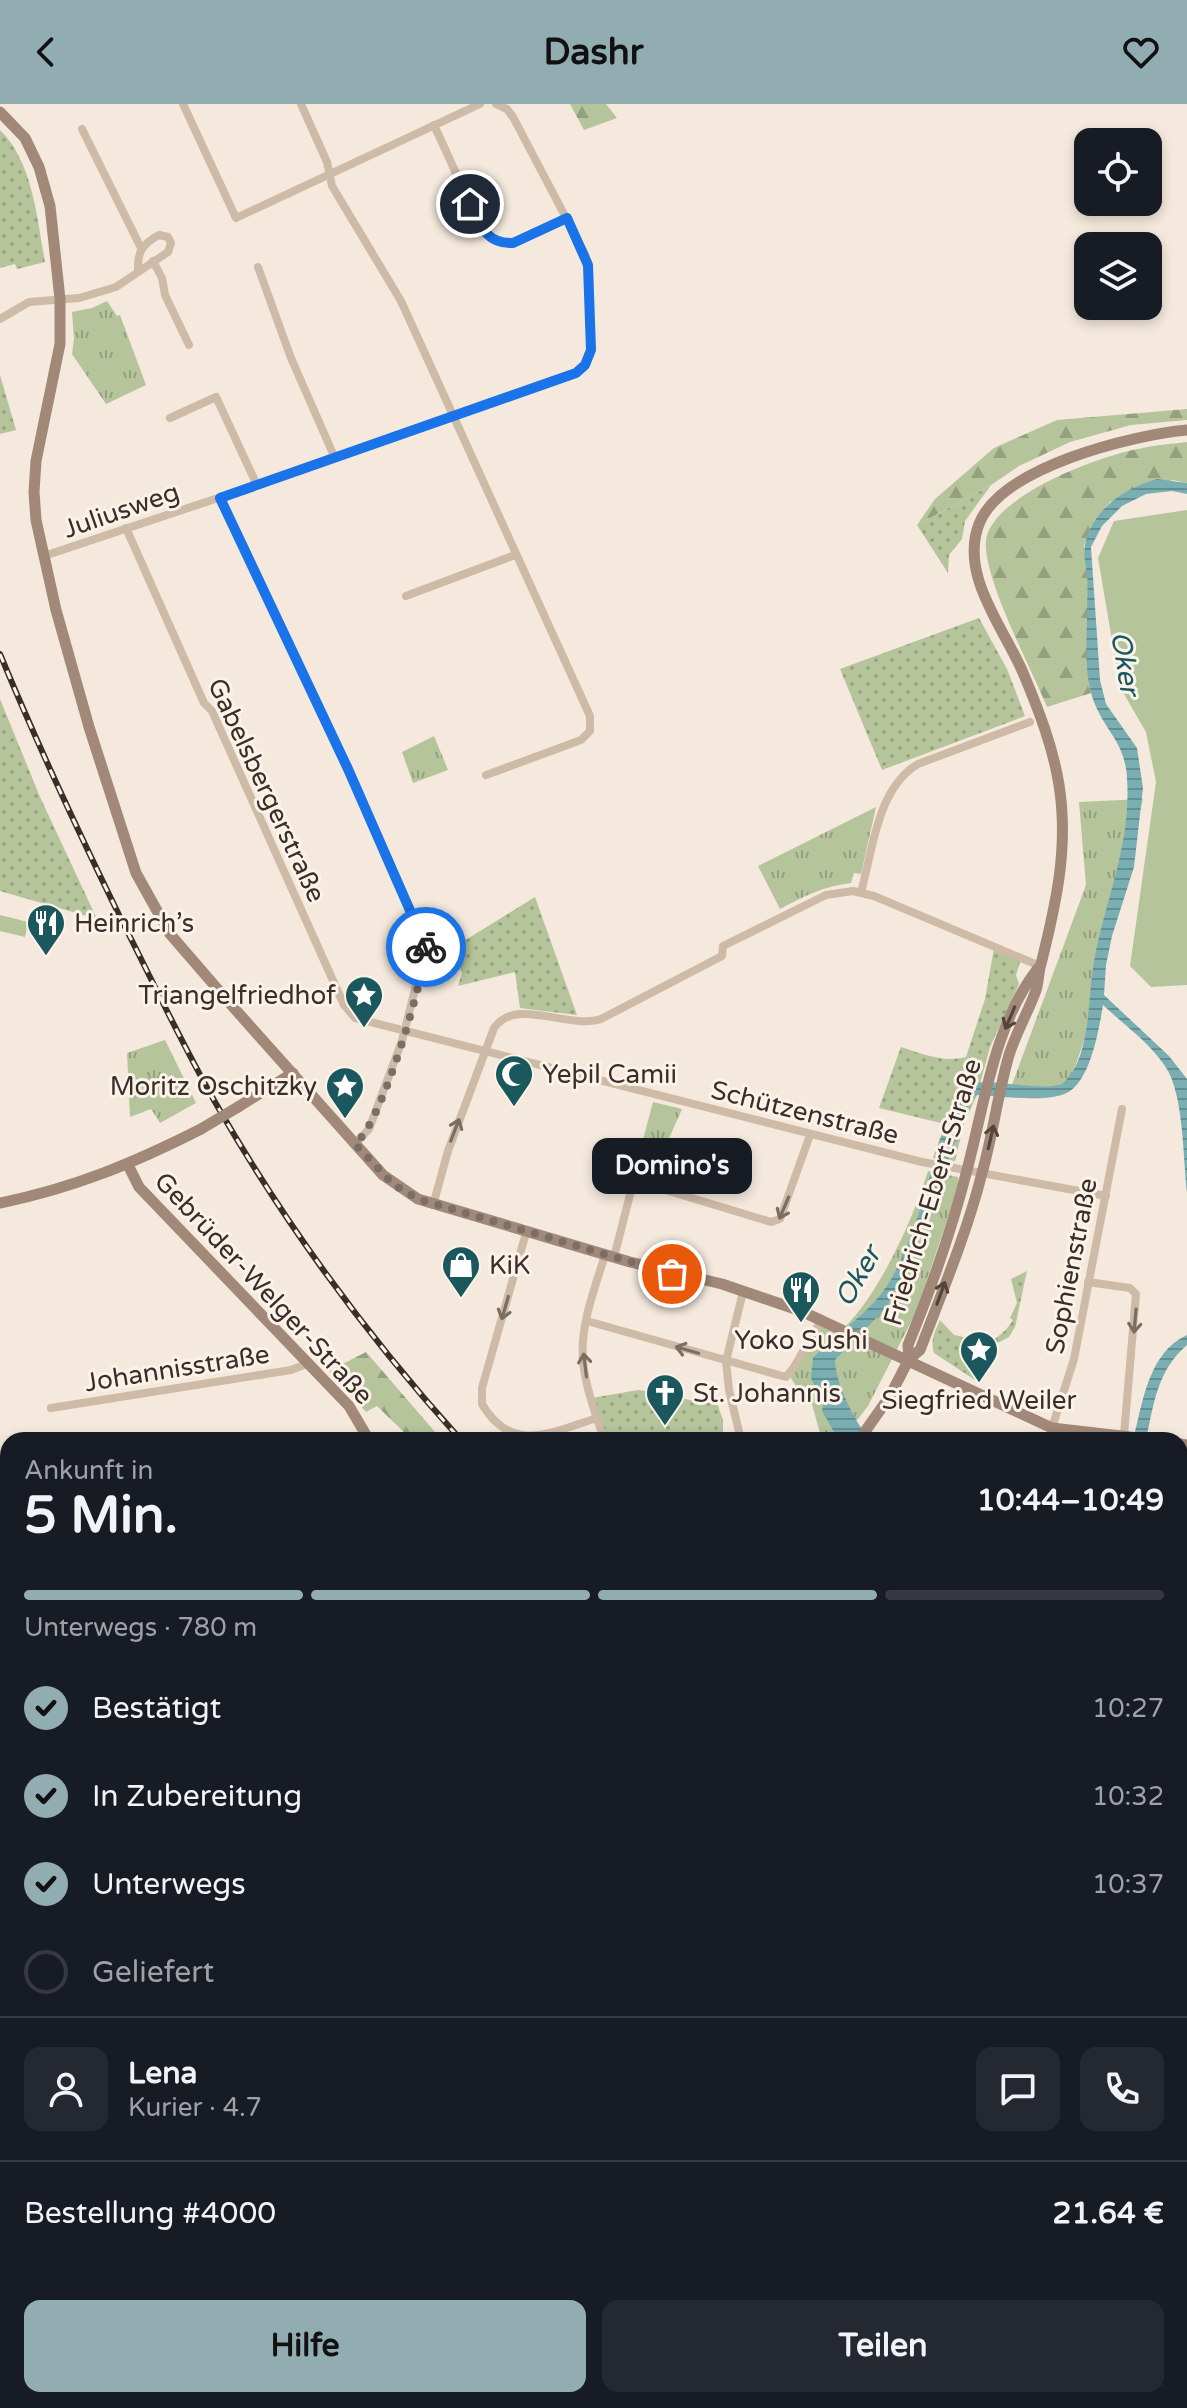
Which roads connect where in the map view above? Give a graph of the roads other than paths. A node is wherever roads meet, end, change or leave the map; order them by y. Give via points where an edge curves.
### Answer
1 (183, 104) edge
2 (301, 104) edge
3 (480, 104) edge
4 (496, 104) edge
5 (0, 112) edge
6 (434, 125) junction
7 (82, 129) dead end
8 (330, 174) junction
9 (567, 218) junction
10 (141, 248) junction
11 (153, 261) junction
12 (258, 267) dead end
13 (138, 272) junction
14 (60, 299) junction
15 (0, 319) edge
16 (189, 345) dead end
17 (452, 415) junction
18 (170, 418) dead end
19 (1187, 430) edge
20 (334, 456) junction
21 (257, 485) junction
22 (220, 498) junction
23 (126, 528) junction
24 (515, 555) junction
25 (44, 556) junction
26 (406, 596) dead end
27 (1030, 722) dead end
28 (486, 775) dead end
29 (861, 892) junction
30 (1040, 966) junction
31 (405, 1031) junction
32 (485, 1052) junction
33 (293, 1073) junction
34 (1122, 1109) dead end
35 (810, 1135) junction
36 (355, 1144) junction
37 (128, 1165) junction
38 (967, 1172) junction
39 (982, 1174) junction
40 (1106, 1196) junction
41 (0, 1203) edge
42 (433, 1205) junction
43 (526, 1233) junction
44 (610, 1256) junction
45 (1088, 1282) junction
46 (743, 1292) junction
47 (822, 1319) junction
48 (587, 1321) junction
49 (909, 1359) junction
50 (726, 1361) junction
51 (309, 1363) junction
52 (51, 1408) dead end
53 (597, 1418) junction
54 (1052, 1428) junction
55 (364, 1432) edge
56 (510, 1432) edge
57 (553, 1432) edge
58 (601, 1432) edge
59 (739, 1432) edge
60 (866, 1432) edge
61 (1090, 1432) edge
62 (1128, 1432) edge

1 - 8 street via 236,218
2 - 8 street
3 - 6 street
4 - 9 street via 513,117
5 - 14 street via 25,138 39,167 50,206
6 - 8 street
6 - 9 street via 488,237 513,243
7 - 10 street
8 - 17 street via 332,186 401,301
9 - 17 street, Juliusweg via 588,265 591,350 585,365 576,373
10 - 11 street via 159,235 168,237 170,250
10 - 13 street
11 - 13 street
11 - 16 street
12 - 20 street
13 - 14 street via 102,293
14 - 15 street via 29,302
14 - 25 street via 60,344 34,476
17 - 20 street, Juliusweg
17 - 24 street
18 - 21 street via 216,397
19 - 30 street, Friedrich-Ebert-Straße via 1117,441 1032,475 995,499 975,537 978,578 1024,674 1060,795 1061,869
20 - 21 street, Juliusweg
21 - 22 street, Juliusweg
22 - 23 street, Juliusweg
22 - 31 street via 426,945
23 - 25 street, Juliusweg
23 - 31 street, Gabelsbergerstraße via 344,1005 355,1018
24 - 26 street
24 - 28 street via 590,716 590,731 581,740
25 - 33 street via 89,727 143,888 170,934
27 - 29 street via 926,760 903,775 885,806
29 - 30 street
29 - 32 street via 839,891 813,900 723,946 722,956 594,1021 508,1015 494,1028
30 -> 38 street, Friedrich-Ebert-Straße via 1018,998 990,1075
39 -> 30 street, Friedrich-Ebert-Straße via 1010,1051 1036,991
31 - 32 street, Schützenstraße
31 - 36 street via 369,1129
32 - 35 street, Schützenstraße
42 -> 32 street
33 - 36 street
33 - 37 street, bridge via 201,1129
34 - 40 street, Sophienstraße
35 - 38 street, Schützenstraße
35 -> 44 street via 780,1219 771,1222 639,1182 632,1187
36 - 42 street via 394,1185
37 - 41 street
37 - 51 street, Gebrüder-Welger-Straße via 139,1187
38 - 39 street, Schützenstraße
38 - 49 street, Friedrich-Ebert-Straße via 908,1345
39 - 40 street, Schützenstraße
49 -> 39 street, Friedrich-Ebert-Straße via 920,1350
40 - 45 street, Sophienstraße
42 - 43 street
43 - 44 street
43 -> 56 street via 482,1388 482,1404
44 - 46 street
44 - 48 street
45 - 54 street, Sophienstraße via 1074,1359
45 -> 62 street via 1130,1288 1136,1294
46 - 47 street
46 - 50 street
47 - 49 street
47 - 50 street via 789,1375
50 -> 48 street
53 -> 48 street via 583,1360
49 - 54 street
49 - 60 street
50 - 59 street
51 - 52 street, Johannisstraße
51 - 55 street, Gebrüder-Welger-Straße via 349,1406
57 -> 53 street
53 - 58 street
54 - 61 street

